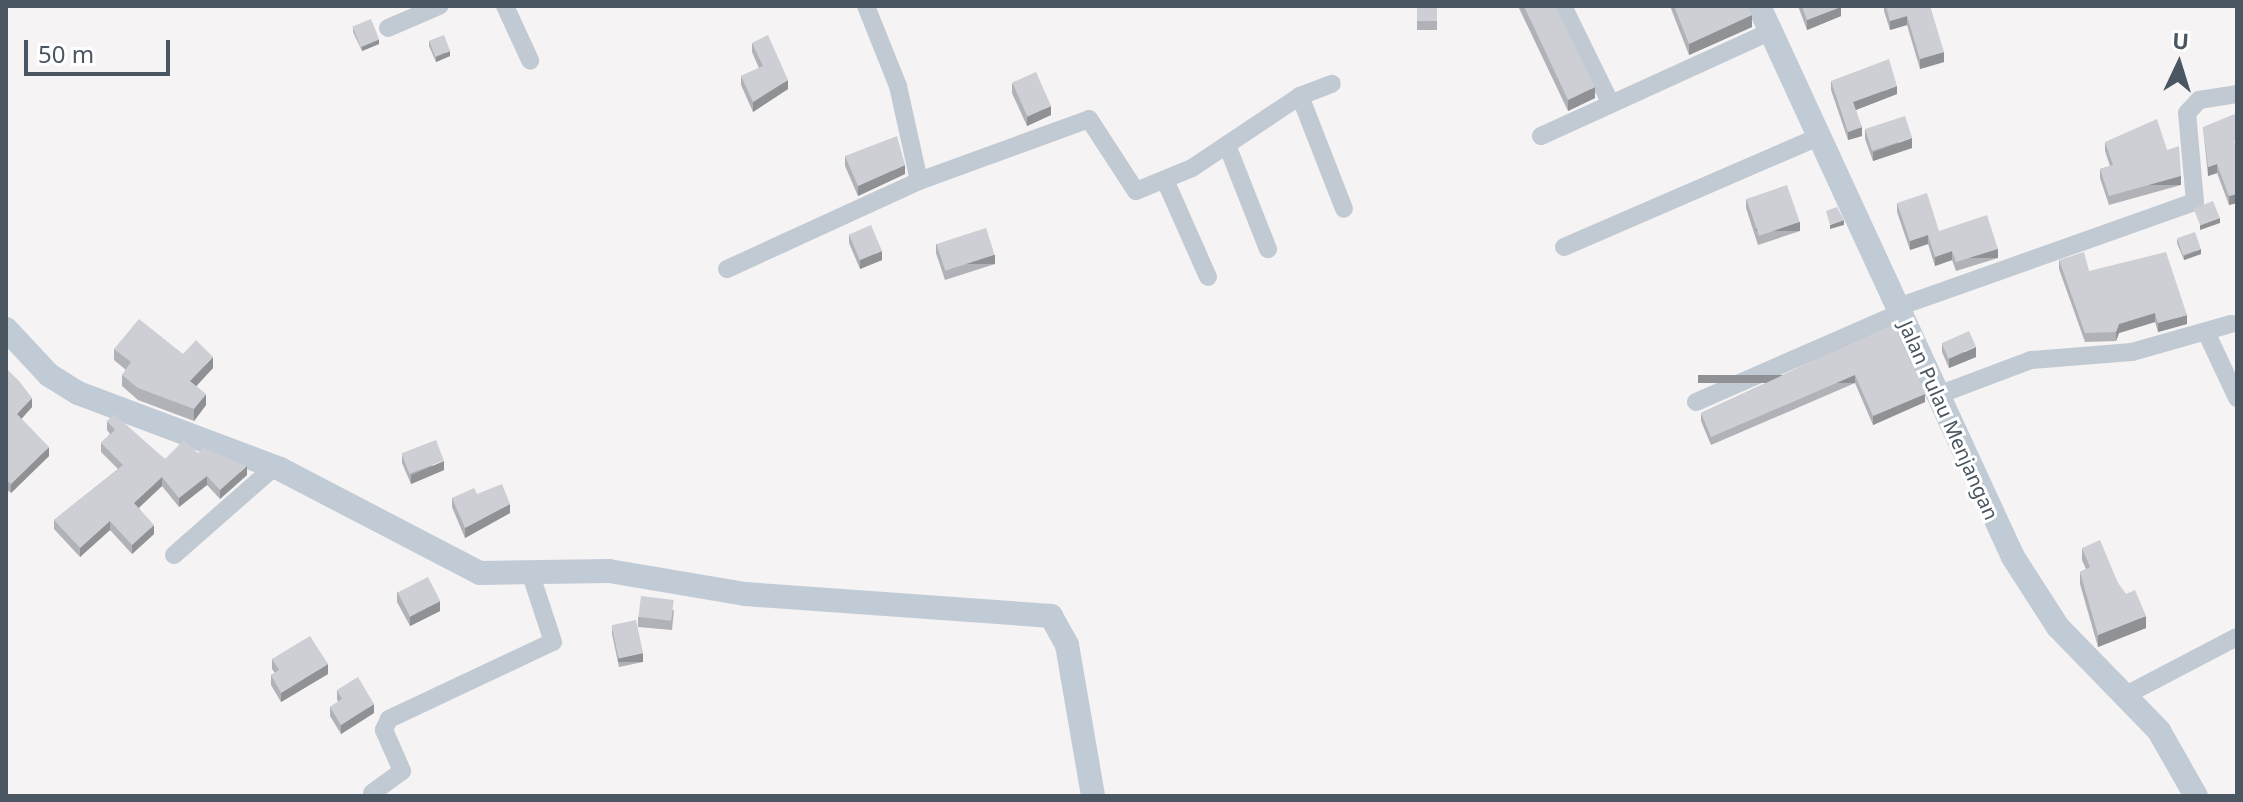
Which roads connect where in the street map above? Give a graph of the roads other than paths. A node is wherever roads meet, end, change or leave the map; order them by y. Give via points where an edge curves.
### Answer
1 (439, 6) edge
2 (505, 6) edge
3 (866, 6) edge
4 (1563, 6) edge
5 (1759, 6) edge
6 (388, 28) dead end
7 (1771, 31) junction
8 (530, 60) dead end
9 (1332, 84) dead end
10 (2237, 94) edge
11 (1300, 96) junction
12 (1610, 102) junction
13 (1541, 136) dead end
14 (1820, 136) junction
15 (1227, 145) junction
16 (1165, 180) junction
17 (919, 181) junction
18 (1344, 209) dead end
19 (1564, 247) dead end
20 (1268, 249) dead end
21 (727, 269) dead end
22 (1208, 277) dead end
23 (1899, 310) junction
24 (2231, 324) dead end
25 (6, 329) edge
26 (2206, 332) junction
27 (1938, 395) junction
28 (2237, 398) edge
29 (1696, 402) dead end
30 (273, 468) junction
31 (174, 555) dead end
32 (530, 572) junction
33 (2237, 637) edge
34 (2126, 695) junction
35 (372, 793) dead end
36 (1093, 796) edge
37 (2196, 796) edge

1 - 6 street
2 - 8 street
3 - 17 street via 898,86
4 - 12 street
5 - 7 street, Jalan Pulau Menjangan
7 - 12 street
7 - 14 street, Jalan Pulau Menjangan
9 - 11 street
10 - 23 street via 2199,100 2187,113 2195,202
11 - 15 street
11 - 18 street
12 - 13 street
14 - 19 street
14 - 23 street, Jalan Pulau Menjangan
15 - 16 street
15 - 20 street
16 - 17 street via 1136,191 1089,119
16 - 22 street
17 - 21 street
23 - 27 street, Jalan Pulau Menjangan
23 - 29 street
24 - 26 street
25 - 30 street via 49,375 78,393
26 - 27 street via 2132,352 2031,360
26 - 28 street
27 - 34 street, Jalan Pulau Menjangan via 2021,570 2058,627
30 - 31 street
30 - 32 street via 455,566
32 - 35 street via 553,642 389,719 384,730 402,771
32 - 36 street via 609,571 784,598 1042,612 1058,622 1067,645
33 - 34 street
34 - 37 street, Jalan Pulau Menjangan via 2159,731

